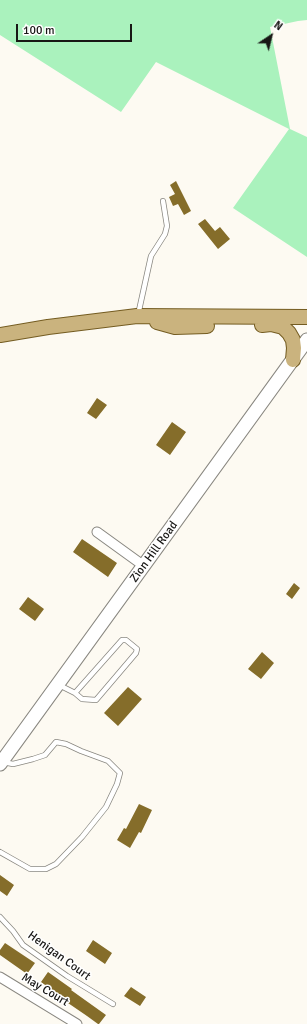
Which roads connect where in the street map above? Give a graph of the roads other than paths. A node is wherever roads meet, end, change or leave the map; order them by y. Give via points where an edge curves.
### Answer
1 (163, 201) dead end
2 (137, 316) junction
3 (307, 317) edge
4 (0, 334) edge
5 (307, 340) edge
6 (293, 360) junction
7 (97, 532) dead end
8 (144, 566) junction
9 (58, 684) junction
10 (75, 693) junction
11 (1, 763) edge
12 (0, 852) edge
13 (0, 917) edge
14 (0, 977) edge
15 (113, 1004) dead end
16 (77, 1024) edge

1 - 2 lane via 167,226 151,256
2 - 3 main road
2 - 4 main road
2 - 6 main road via 175,327 271,324 283,327 293,340
5 - 6 main road, Zion Hill Road
6 - 8 main road, Zion Hill Road
7 - 8 street
8 - 9 main road, Zion Hill Road
9 - 10 lane
9 - 11 main road, Zion Hill Road
10 - 10 lane via 82,699 96,700 137,649 126,640 122,640
11 - 12 lane via 13,764 45,755 56,742 108,761 120,773 106,807 56,864 46,869 30,869
13 - 15 lane, Henigan Court via 23,945
14 - 16 street, May Court

